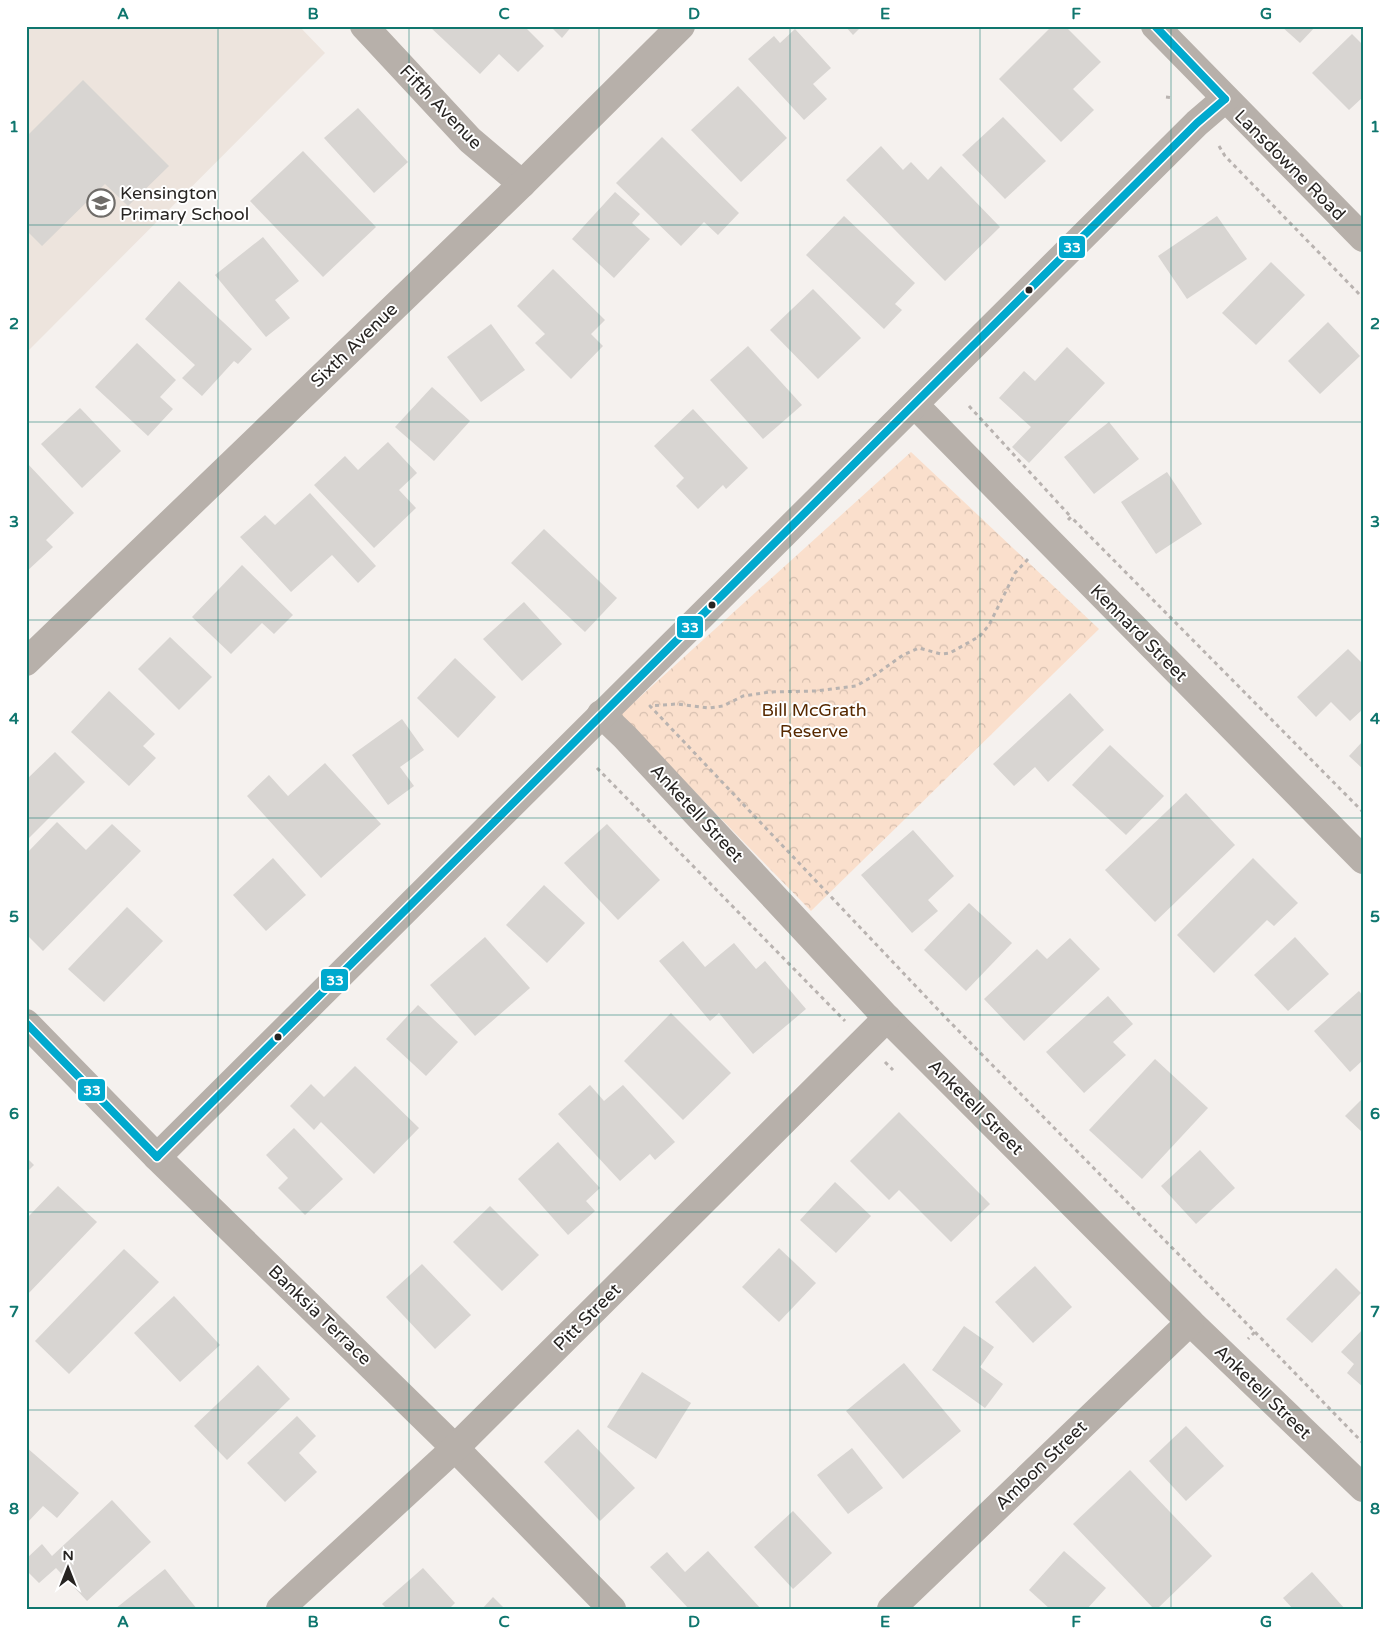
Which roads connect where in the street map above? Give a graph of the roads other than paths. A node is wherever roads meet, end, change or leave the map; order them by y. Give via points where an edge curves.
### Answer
1 (364, 26) edge
2 (681, 26) edge
3 (1155, 26) edge
4 (1225, 99) junction
5 (522, 184) junction
6 (1363, 238) edge
7 (915, 405) junction
8 (26, 662) edge
9 (601, 714) junction
10 (1363, 860) edge
11 (888, 1018) junction
12 (26, 1023) edge
13 (157, 1157) junction
14 (1190, 1322) junction
15 (456, 1448) junction
16 (1363, 1488) edge
17 (280, 1609) edge
18 (612, 1609) edge
19 (891, 1609) edge

1 - 5 street, Fifth Avenue via 470,140
2 - 5 street, Sixth Avenue
3 - 4 street, Lansdowne Road
4 - 6 street, Lansdowne Road
4 - 7 street via 1197,123
5 - 8 street, Sixth Avenue
7 - 9 street
7 - 10 street, Kennard Street
9 - 11 street, Anketell Street
9 - 13 street
11 - 14 street, Anketell Street
11 - 15 street, Pitt Street
12 - 13 street, Banksia Terrace
13 - 15 street, Banksia Terrace
14 - 16 street, Anketell Street
14 - 19 street, Ambon Street
15 - 17 street, Pitt Street
15 - 18 street, Banksia Terrace

